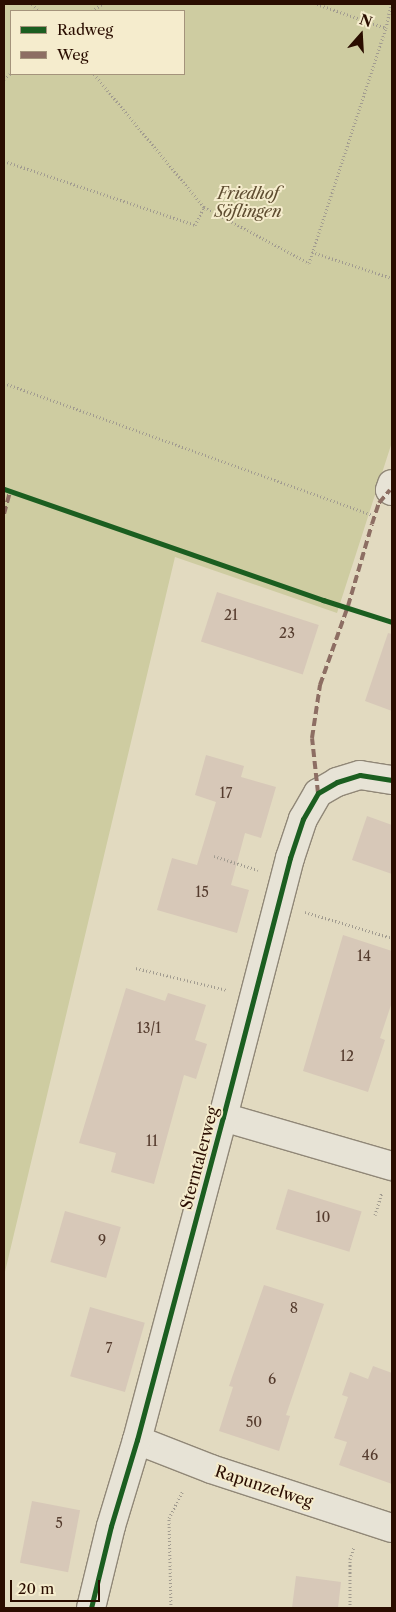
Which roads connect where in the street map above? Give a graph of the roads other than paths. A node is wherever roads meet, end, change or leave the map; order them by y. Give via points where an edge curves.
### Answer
1 (392, 780) edge
2 (223, 1117) junction
3 (392, 1166) edge
4 (137, 1440) junction
5 (392, 1528) edge
6 (90, 1608) edge

1 - 2 street, Sterntalerweg via 360,776 336,782 318,793 303,819 281,891
2 - 3 street, Sterntalerweg
2 - 4 street, Sterntalerweg
4 - 5 street, Rapunzelweg via 211,1469
4 - 6 street, Sterntalerweg

